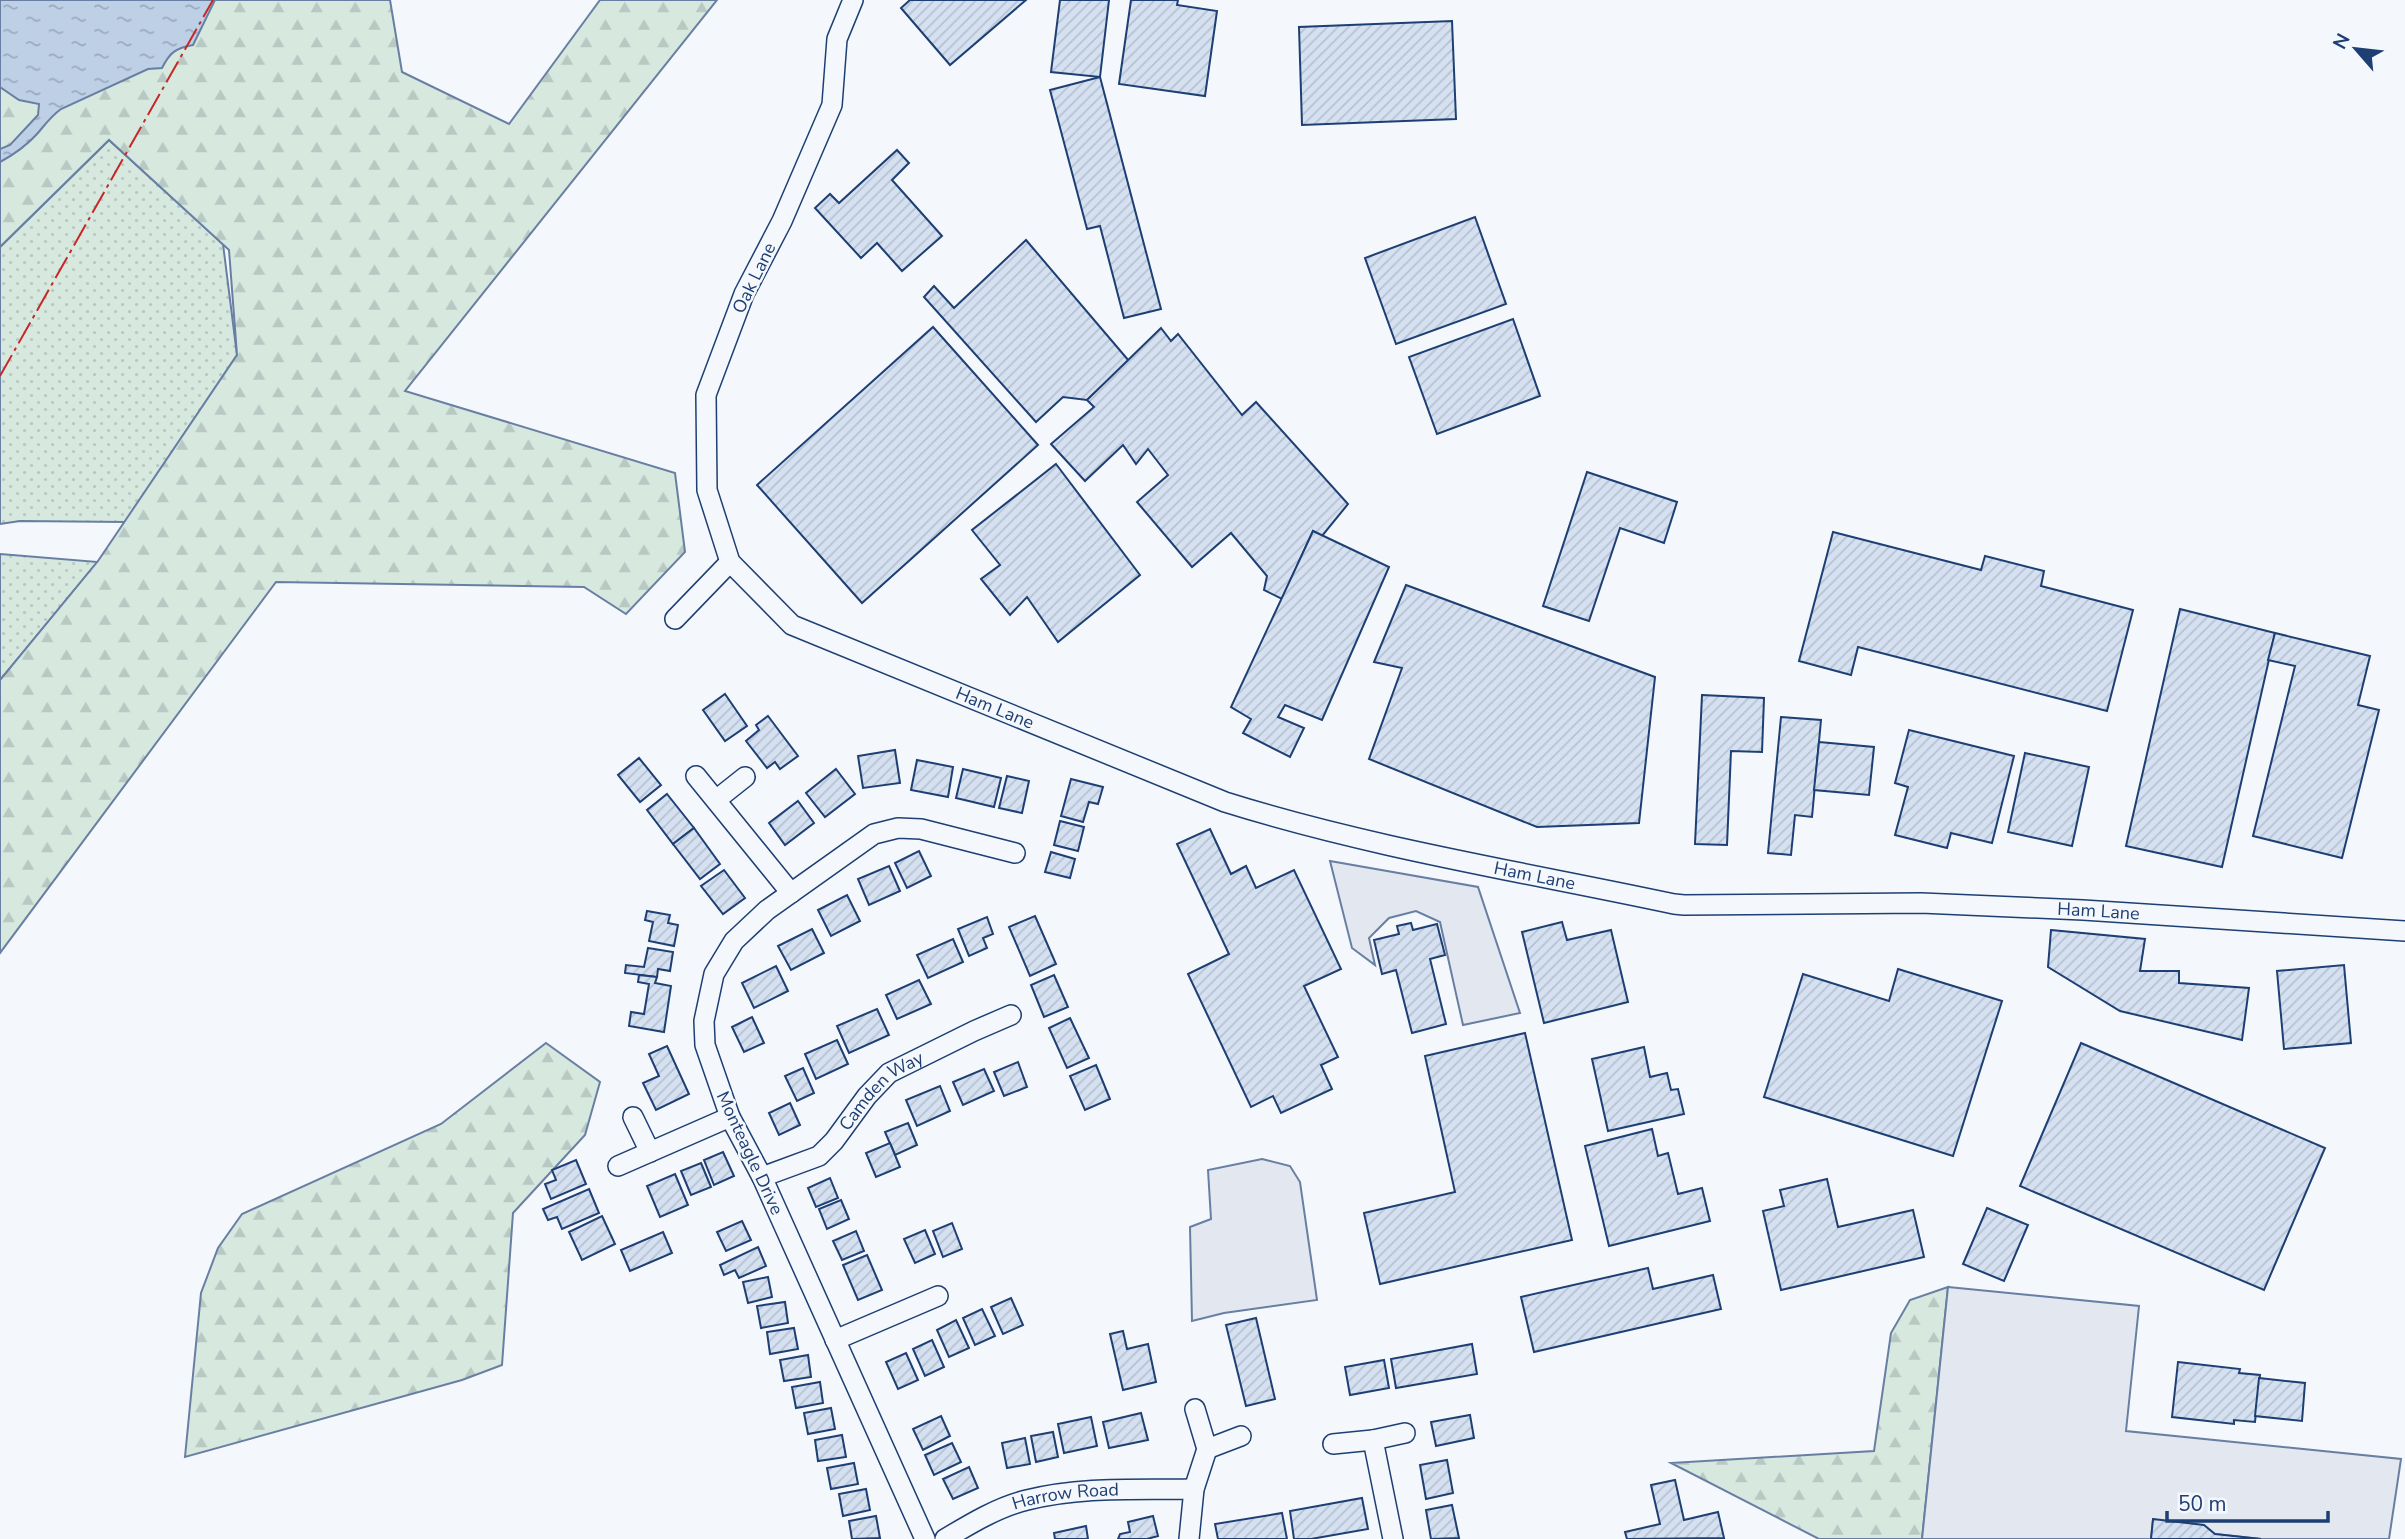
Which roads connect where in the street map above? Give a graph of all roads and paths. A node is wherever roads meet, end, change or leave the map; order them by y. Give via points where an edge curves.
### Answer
1 (853, 0) edge
2 (730, 562) junction
3 (675, 620) dead end
4 (696, 776) dead end
5 (746, 778) dead end
6 (716, 800) junction
7 (1015, 853) dead end
8 (791, 893) junction
9 (2405, 931) edge
10 (1011, 1015) dead end
11 (633, 1117) dead end
12 (730, 1117) junction
13 (650, 1152) junction
14 (618, 1166) dead end
15 (762, 1177) junction
16 (938, 1296) dead end
17 (835, 1340) junction
18 (1195, 1409) dead end
19 (1405, 1433) dead end
20 (1241, 1436) dead end
21 (1373, 1440) junction
22 (1333, 1444) dead end
23 (1207, 1449) junction
24 (1194, 1489) junction
25 (925, 1539) edge
26 (945, 1539) edge
27 (1189, 1539) edge
28 (1393, 1539) edge

1 - 2 street, Oak Lane via 837,39 832,105 782,221 744,294 706,395 707,490
2 - 3 street
2 - 9 street, Ham Lane via 792,625 1225,802 1294,824 1435,856 1684,905 1921,903
4 - 6 street
5 - 6 street
6 - 8 street
7 - 8 street, Monteagle Drive via 921,829 898,828 874,834
8 - 12 street, Monteagle Drive via 734,941 711,985 705,1045
10 - 15 street, Camden Way via 889,1073 819,1156
11 - 13 street
12 - 13 street
12 - 15 street, Monteagle Drive
13 - 14 street
15 - 17 street, Monteagle Drive
16 - 17 street
17 - 25 street, Monteagle Drive
18 - 23 street
19 - 21 street
20 - 23 street
21 - 22 street
21 - 28 street
23 - 24 street
24 - 26 street, Harrow Road via 1083,1490 1026,1500
24 - 27 street

